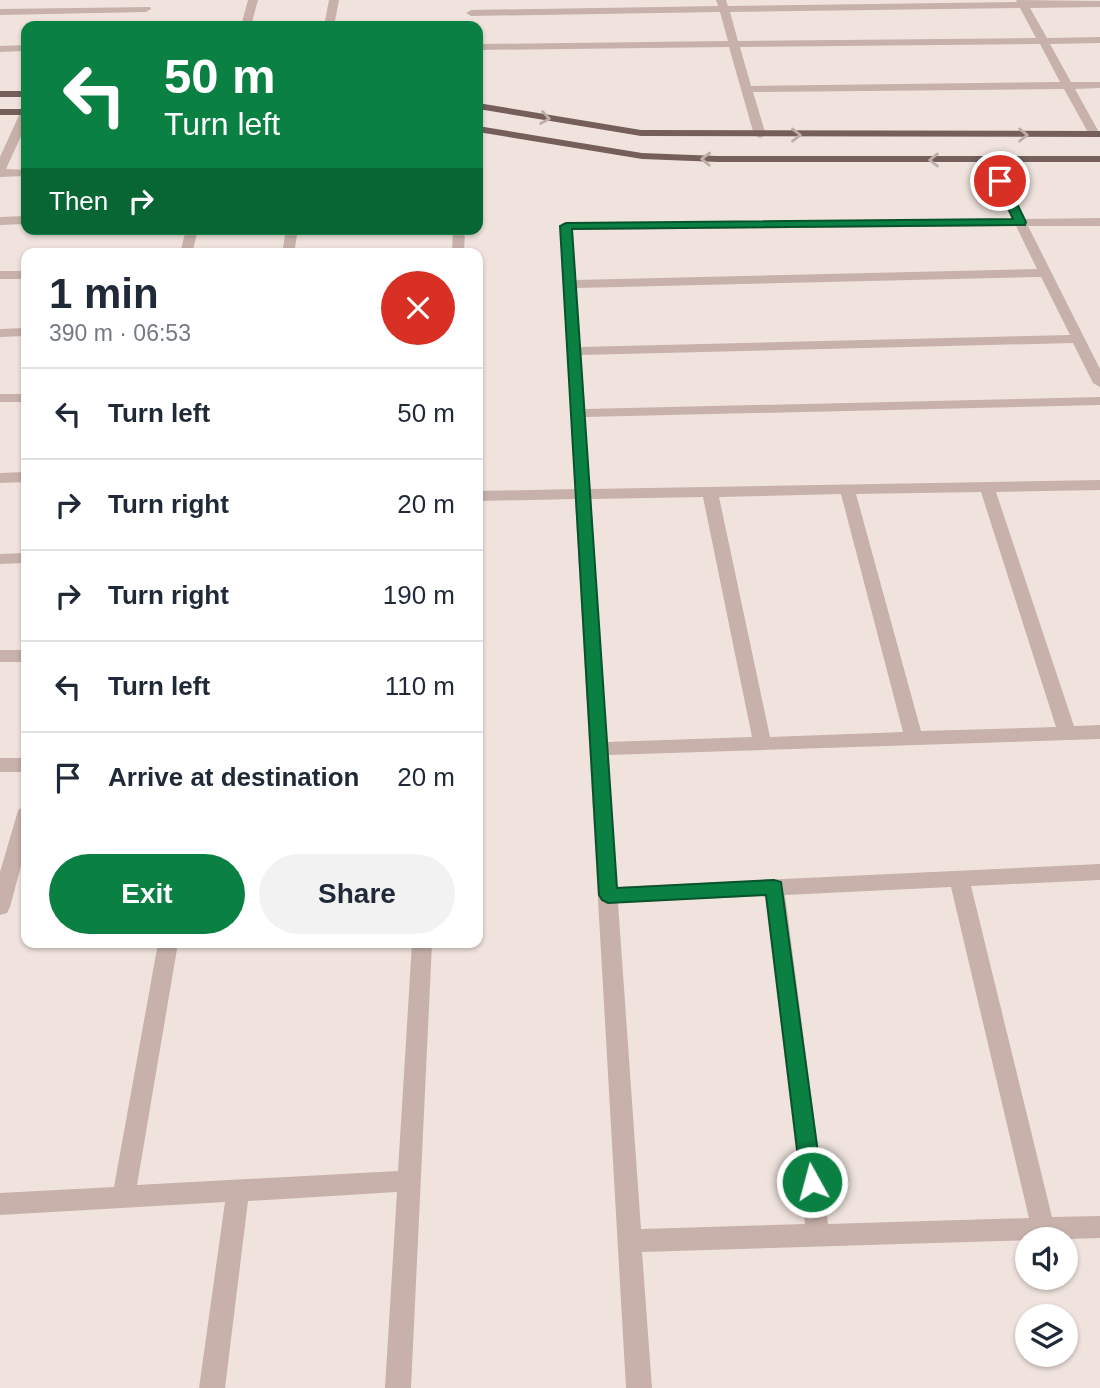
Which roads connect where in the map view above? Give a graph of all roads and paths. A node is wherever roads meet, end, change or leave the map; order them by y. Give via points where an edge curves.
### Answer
1 (80, 0) edge
2 (253, 0) edge
3 (334, 0) edge
4 (471, 0) edge
5 (1023, 2) edge
6 (722, 4) edge
7 (1100, 4) edge
8 (146, 9) dead end
9 (75, 10) junction
10 (0, 12) edge
11 (471, 13) junction
12 (70, 21) edge
13 (247, 21) edge
14 (330, 21) edge
15 (470, 21) edge
16 (1100, 40) edge
17 (1044, 41) junction
18 (733, 44) junction
19 (483, 47) edge
20 (21, 48) edge
21 (0, 49) edge
22 (1067, 85) junction
23 (1100, 85) edge
24 (746, 89) junction
25 (0, 94) edge
26 (21, 94) edge
27 (483, 107) edge
28 (0, 112) edge
29 (21, 112) edge
30 (21, 123) edge
31 (483, 130) edge
32 (1097, 134) edge
33 (760, 135) junction
34 (1100, 159) edge
35 (990, 161) junction
36 (0, 171) edge
37 (21, 173) edge
38 (21, 220) edge
39 (0, 221) edge
40 (1021, 222) junction
41 (1100, 222) edge
42 (1046, 273) junction
43 (0, 275) edge
44 (21, 275) edge
45 (569, 285) junction
46 (0, 332) edge
47 (21, 332) edge
48 (1079, 339) junction
49 (574, 351) junction
50 (1100, 383) edge
51 (0, 398) edge
52 (21, 398) edge
53 (1100, 401) edge
54 (577, 413) junction
55 (21, 477) edge
56 (0, 478) edge
57 (1100, 485) edge
58 (987, 487) junction
59 (847, 489) junction
60 (710, 492) junction
61 (583, 494) junction
62 (483, 496) edge
63 (21, 558) edge
64 (0, 559) edge
65 (0, 656) edge
66 (21, 656) edge
67 (1100, 732) edge
68 (1067, 733) junction
69 (914, 738) junction
70 (762, 743) junction
71 (599, 749) junction
72 (0, 765) edge
73 (21, 765) edge
74 (21, 832) edge
75 (1100, 872) edge
76 (959, 878) junction
77 (774, 887) junction
78 (608, 895) junction
79 (1, 902) edge
80 (167, 948) edge
81 (422, 948) edge
82 (409, 1181) junction
83 (238, 1191) junction
84 (124, 1198) junction
85 (0, 1204) edge
86 (1043, 1227) edge
87 (1078, 1227) edge
88 (1100, 1227) edge
89 (1015, 1229) edge
90 (818, 1235) junction
91 (630, 1241) junction
92 (212, 1388) edge
93 (398, 1388) edge
94 (639, 1388) edge

1 - 9 street
2 - 13 street
3 - 14 street
4 - 11 street
5 - 6 street
5 - 7 street
5 - 17 street
6 - 11 street
6 - 18 street
8 - 9 street
9 - 10 street
9 - 12 street
11 - 15 street
16 - 17 street
17 - 18 street
17 - 22 street
18 - 19 street
18 - 24 street
20 - 21 street
22 - 23 street
22 - 24 street
22 - 32 street
24 - 33 street
25 - 26 main road
27 -> 33 main road via 641,133
28 - 29 main road
30 - 36 street
35 -> 31 main road via 642,156
33 -> 32 main road
34 - 35 main road
35 - 40 street
36 - 37 street
38 - 39 street
40 - 41 street
40 - 42 street
40 - 45 street via 566,226
42 - 45 street
42 - 48 street
43 - 44 street
45 - 49 street
46 - 47 street
48 - 49 street
48 - 50 street
49 - 54 street
51 - 52 street
53 - 54 street
54 - 61 street
55 - 56 street
57 - 58 street
58 - 59 street
58 - 68 street
59 - 60 street
59 - 69 street
60 - 61 street
60 - 70 street
61 - 62 street
61 - 71 street
63 - 64 street
65 - 66 street
67 - 68 street
68 - 69 street
69 - 70 street
70 - 71 street
71 - 78 street
72 - 73 street
74 - 79 street
75 - 76 street
76 - 77 street
76 - 86 street
77 - 78 street
77 - 90 street
78 - 91 street
80 - 84 street
81 - 82 street
82 - 83 street
82 - 93 street
83 - 84 street
83 - 92 street
84 - 85 street
87 - 88 street
89 - 90 street
90 - 91 street
91 - 94 street

